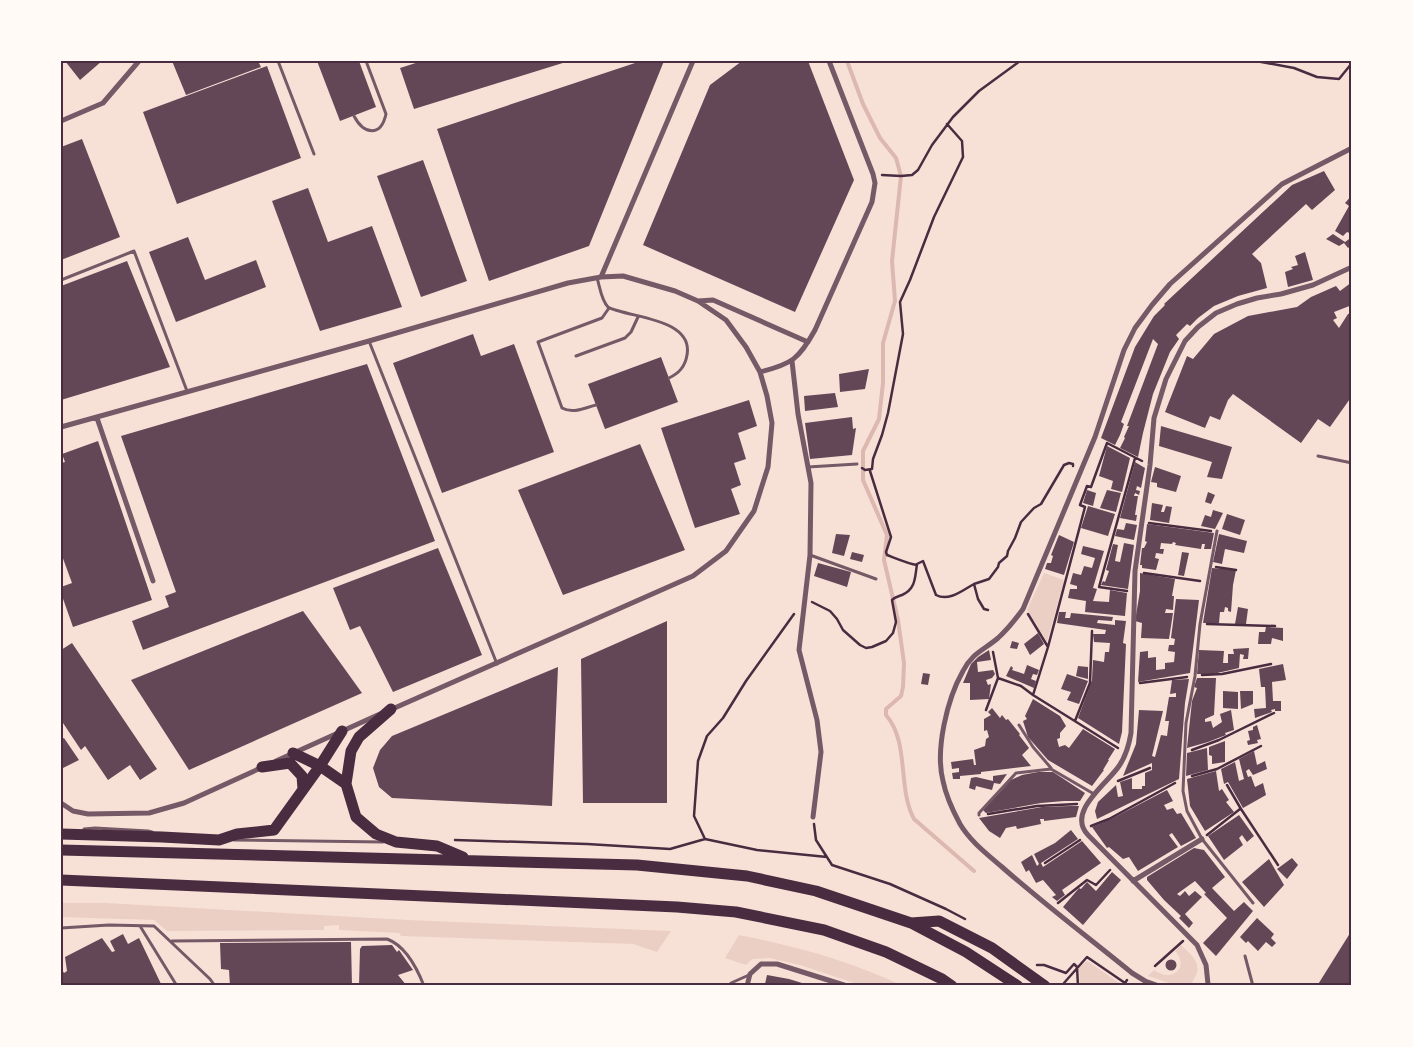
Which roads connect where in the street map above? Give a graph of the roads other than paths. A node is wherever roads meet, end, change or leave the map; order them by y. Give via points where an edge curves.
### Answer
1 (139, 61) edge
2 (278, 61) edge
3 (366, 61) edge
4 (693, 61) edge
5 (830, 61) edge
6 (354, 116) dead end
7 (61, 121) edge
8 (1352, 148) edge
9 (314, 154) dead end
10 (1352, 267) edge
11 (599, 277) junction
12 (61, 280) edge
13 (698, 301) junction
14 (609, 308) junction
15 (638, 317) junction
16 (369, 341) junction
17 (808, 342) junction
18 (576, 356) dead end
19 (792, 361) junction
20 (760, 372) junction
21 (669, 378) dead end
22 (188, 392) junction
23 (596, 405) dead end
24 (97, 418) junction
25 (61, 427) edge
26 (1318, 456) dead end
27 (1352, 462) edge
28 (857, 464) road end
29 (808, 467) junction
30 (1217, 532) road end
31 (810, 555) junction
32 (876, 579) dead end
33 (154, 581) dead end
34 (496, 664) junction
35 (391, 709) junction
36 (1019, 725) dead end
37 (342, 731) junction
38 (294, 753) junction
39 (320, 766) junction
40 (262, 767) junction
41 (1051, 768) junction
42 (346, 784) junction
43 (303, 789) junction
44 (1094, 794) junction
45 (61, 803) edge
46 (979, 816) road end
47 (813, 817) road end
48 (61, 833) edge
49 (1202, 839) junction
50 (219, 840) junction
51 (396, 842) junction
52 (61, 850) edge
53 (471, 860) junction
54 (61, 880) edge
55 (1133, 881) junction
56 (1253, 903) dead end
57 (911, 923) junction
58 (140, 926) junction
59 (61, 928) edge
60 (172, 941) junction
61 (1245, 956) dead end
62 (750, 974) junction
63 (1207, 985) edge
64 (177, 986) edge
65 (215, 986) edge
66 (424, 986) edge
67 (730, 986) edge
68 (747, 986) edge
69 (848, 986) edge
70 (952, 986) edge
71 (1018, 986) edge
72 (1045, 986) edge
73 (1159, 986) edge
74 (1253, 986) edge

1 - 7 street via 103,103
2 - 9 lane
3 - 6 lane via 386,114 380,127 368,131
4 - 11 street
5 - 17 street via 873,174 874,193 870,209
8 - 73 street via 1282,184 1152,304 1124,350 1095,437 1022,609 1012,625 971,658 955,686 943,732 942,780 961,824 976,844 1132,973
10 - 44 street via 1313,285 1237,304 1216,313 1185,341 1166,379 1154,418 1135,571 1131,733 1120,766
11 - 13 street via 623,276 675,290
11 - 14 lane via 602,297
11 - 16 street via 568,283
12 - 22 lane via 134,251
13 - 17 street via 713,300
13 - 20 street via 726,320
14 - 15 lane
14 - 23 lane via 602,318 538,342 562,408 575,411
15 - 18 lane via 625,338
15 - 21 lane via 664,323 682,335 688,351 684,366
16 - 22 street
16 - 34 lane
17 - 19 street
19 - 20 street
19 - 29 street
20 - 34 street via 772,423 768,467 754,511 726,551 693,576
22 - 24 street
24 - 25 street
24 - 33 street
26 - 27 lane
28 - 29 lane
29 - 31 street via 811,483
30 - 49 lane via 1200,624 1184,753 1184,803
31 - 32 lane
31 - 47 street via 799,650 817,720 821,752
34 - 35 street
35 - 37 street
35 - 42 highway via 359,736 351,751
36 - 41 lane
37 - 38 street
37 - 39 highway
38 - 39 highway
38 - 40 street
39 - 42 highway
39 - 43 highway
40 - 43 highway via 290,763 302,776
40 - 45 street via 184,803 149,813 88,814 73,811
41 - 44 lane
41 - 46 lane via 1016,772
42 - 51 highway via 356,817 376,834
43 - 50 highway via 274,830 237,834
44 - 55 street via 1086,805 1082,829
48 - 50 highway
49 - 55 street
49 - 56 lane
50 - 51 lane
51 - 53 highway via 437,846
52 - 53 highway
53 - 57 highway via 637,865 747,876 816,891
54 - 70 highway via 736,912 824,930 886,952
55 - 63 street via 1197,946 1206,965
57 - 71 highway via 966,952
57 - 72 highway via 939,920 992,948
58 - 59 lane
58 - 60 lane via 154,926
58 - 64 lane
60 - 65 lane
60 - 66 lane via 387,939 402,948
61 - 74 lane
62 - 67 lane
62 - 68 street
62 - 69 street via 761,964 777,964

